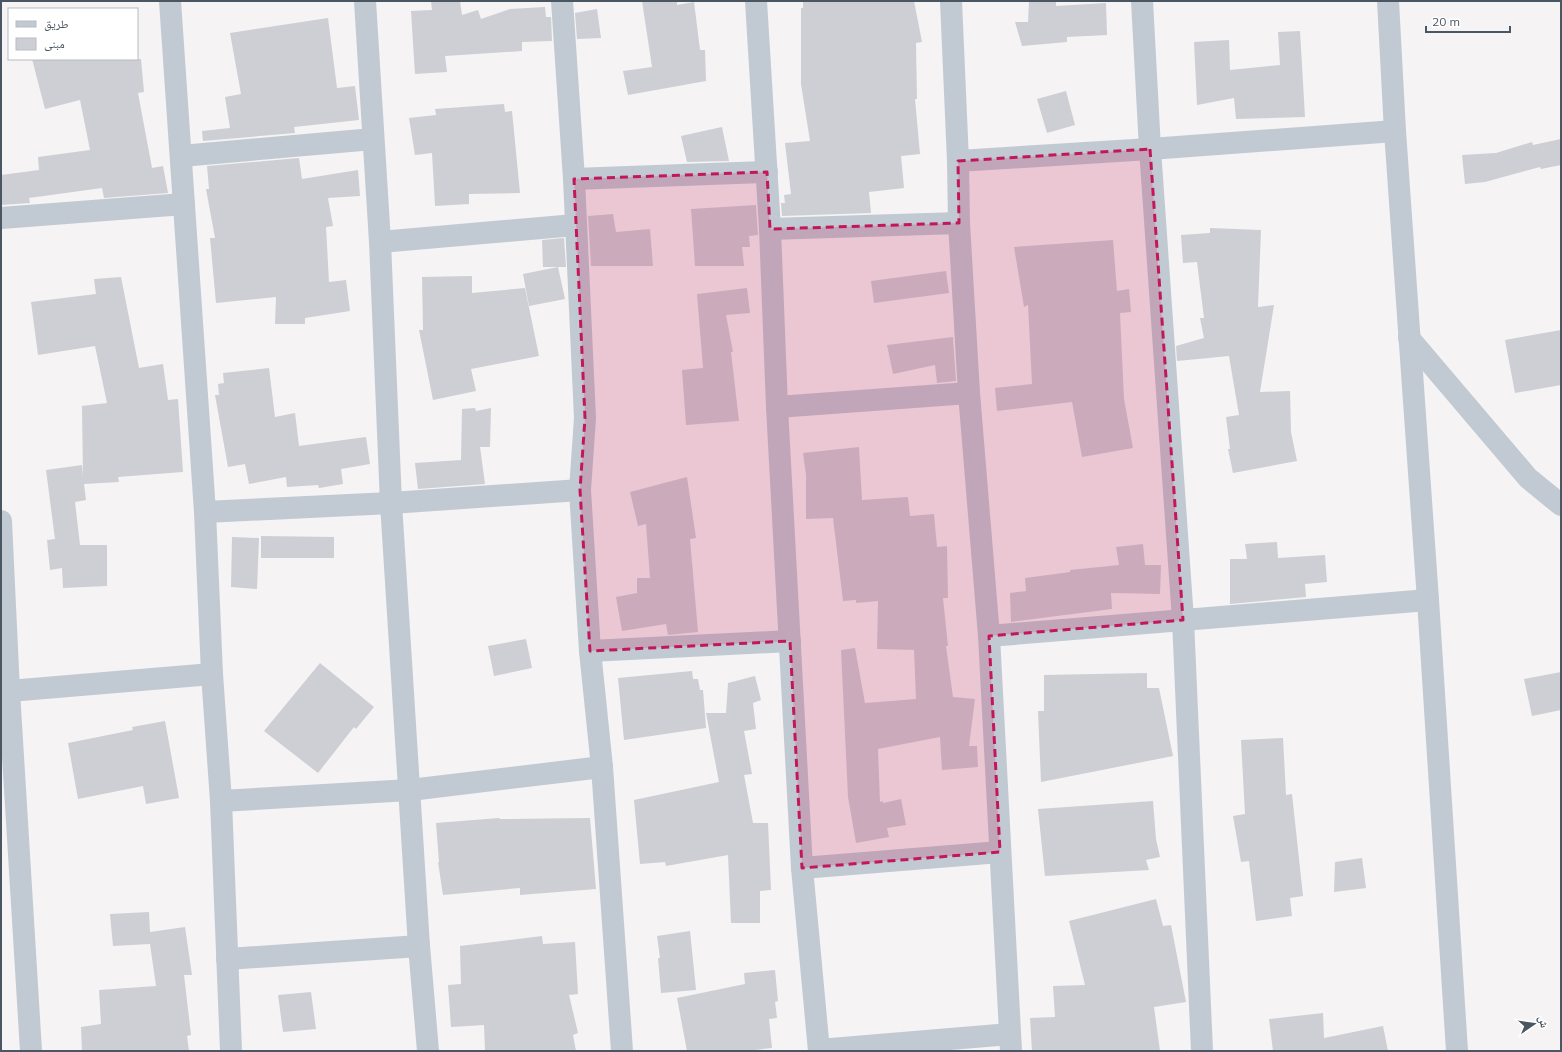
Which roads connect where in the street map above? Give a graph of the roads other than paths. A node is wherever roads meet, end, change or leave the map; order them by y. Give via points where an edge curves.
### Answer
1 (170, 1) edge
2 (365, 1) edge
3 (562, 1) edge
4 (756, 1) edge
5 (951, 1) edge
6 (1142, 1) edge
7 (1388, 1) edge
8 (1394, 130) junction
9 (373, 139) junction
10 (1150, 149) junction
11 (181, 156) junction
12 (958, 161) junction
13 (766, 172) junction
14 (574, 179) junction
15 (184, 204) junction
16 (1, 218) edge
17 (959, 223) junction
18 (575, 225) junction
19 (770, 229) junction
20 (380, 242) junction
21 (1409, 338) junction
22 (969, 393) junction
23 (777, 407) junction
24 (580, 490) junction
25 (392, 503) junction
26 (1561, 505) edge
27 (204, 512) junction
28 (1, 521) edge
29 (1428, 600) junction
30 (1183, 620) junction
31 (989, 636) junction
32 (790, 641) junction
33 (590, 651) junction
34 (212, 674) junction
35 (9, 691) junction
36 (602, 767) junction
37 (8, 777) edge
38 (410, 790) junction
39 (221, 801) junction
40 (1000, 852) junction
41 (802, 868) junction
42 (419, 946) junction
43 (227, 958) junction
44 (1011, 1042) edge
45 (819, 1050) edge
46 (31, 1051) edge
47 (231, 1051) edge
48 (428, 1051) edge
49 (622, 1051) edge
50 (1202, 1051) edge
51 (1458, 1051) edge

1 - 11 street
2 - 9 street
3 - 14 street
4 - 13 street
5 - 12 street
6 - 10 street
7 - 8 street
8 - 10 street
8 - 21 street
9 - 11 street
9 - 20 street
10 - 12 street
10 - 30 street
11 - 15 street
12 - 17 street
13 - 14 street
13 - 19 street
14 - 18 street
15 - 16 street
15 - 27 street
17 - 19 street
17 - 22 street
18 - 20 street
18 - 24 street via 585,418
19 - 23 street
20 - 25 street
21 - 26 street via 1528,478
21 - 29 street
22 - 23 street
22 - 31 street
23 - 32 street
24 - 25 street
24 - 33 street
25 - 27 street
25 - 38 street
27 - 34 street
28 - 35 street
29 - 30 street
29 - 51 street
30 - 31 street
30 - 50 street
31 - 40 street
32 - 33 street
32 - 41 street
33 - 36 street
34 - 35 street
34 - 39 street
35 - 37 street
36 - 38 street
36 - 49 street
37 - 46 street
38 - 39 street
38 - 42 street
39 - 43 street
40 - 41 street
40 - 44 street
41 - 45 street
42 - 43 street
42 - 48 street
43 - 47 street
44 - 45 street

